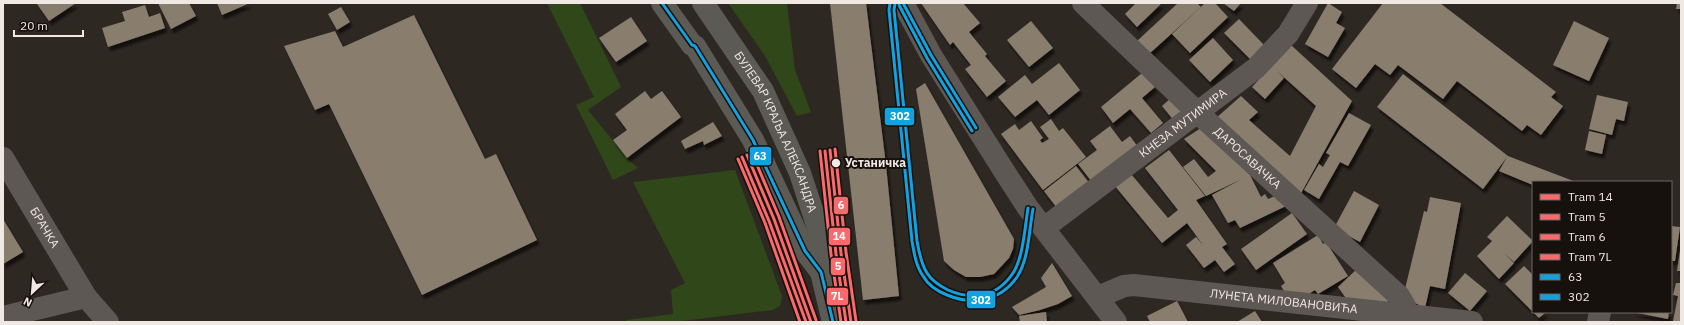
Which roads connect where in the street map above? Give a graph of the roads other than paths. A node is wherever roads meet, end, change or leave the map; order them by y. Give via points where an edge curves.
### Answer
1 (662, 3) edge
2 (703, 3) edge
3 (903, 3) edge
4 (1083, 3) edge
5 (1307, 3) edge
6 (1198, 114) junction
7 (3, 158) edge
8 (1044, 228) junction
9 (821, 272) junction
10 (86, 297) junction
11 (1098, 297) junction
12 (1405, 314) junction
13 (3, 317) edge
14 (108, 322) edge
15 (833, 322) edge
16 (1116, 322) edge
17 (1472, 322) edge

1 - 9 main road, БУЛЕВАР КРАЉА АЛЕКСАНДРА via 695,46 753,140 805,251
2 - 9 main road, БУЛЕВАР КРАЉА АЛЕКСАНДРА via 763,91 783,131 818,228 822,256
3 - 8 street via 931,55 976,128
4 - 6 street, ДАРОСАВАЧКА
5 - 6 street, КНЕЗА МУТИМИРА via 1288,34 1271,54
6 - 8 street, КНЕЗА МУТИМИРА
6 - 12 street, ДАРОСАВАЧКА via 1399,296 1405,306
7 - 10 street, БРАЧКА
8 - 11 street
9 - 15 main road, БУЛЕВАР КРАЉА АЛЕКСАНДРА
10 - 13 street
10 - 14 street, БРАЧКА
11 - 12 street, ЛУНЕТА МИЛОВАНОВИЋА via 1124,286 1134,285
11 - 16 street
12 - 17 street, ЛУНЕТА МИЛОВАНОВИЋА

